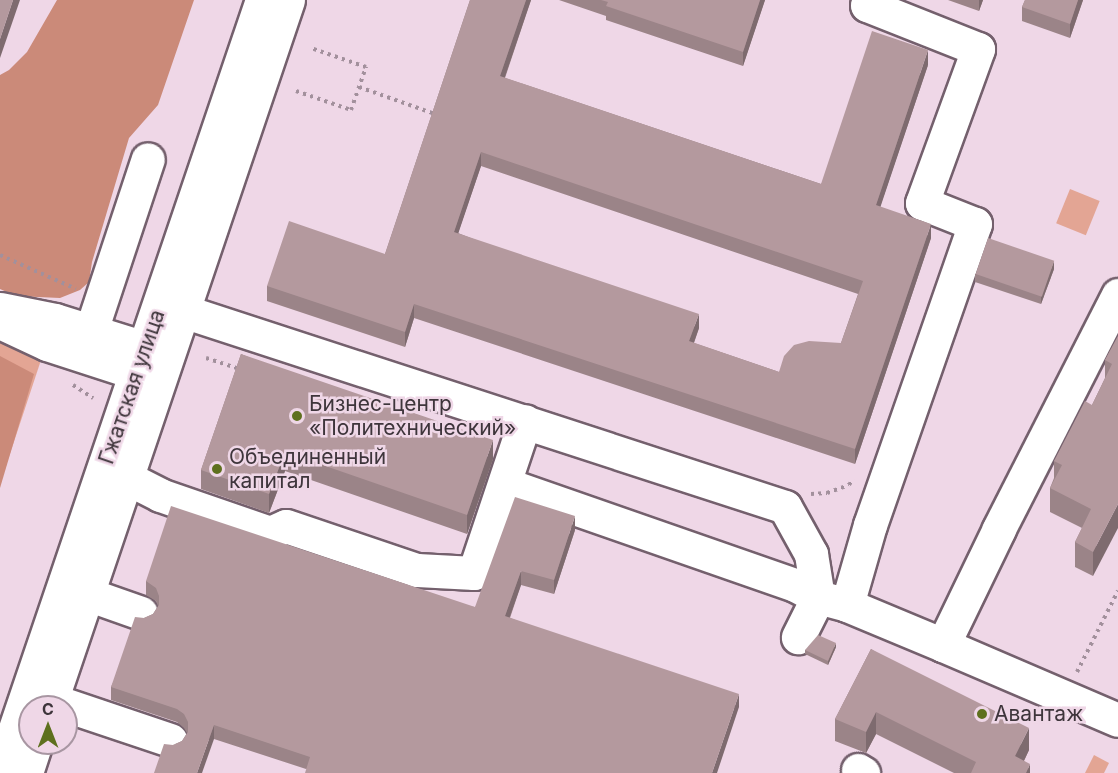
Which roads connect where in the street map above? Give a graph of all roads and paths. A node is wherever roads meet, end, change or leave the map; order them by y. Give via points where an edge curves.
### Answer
1 (262, 0) edge
2 (288, 0) edge
3 (869, 0) edge
4 (310, 48) dead end
5 (359, 87) junction
6 (296, 91) dead end
7 (436, 114) edge
8 (148, 159) dead end
9 (0, 255) edge
10 (68, 285) dead end
11 (1118, 294) edge
12 (0, 309) edge
13 (183, 311) junction
14 (0, 322) edge
15 (88, 342) junction
16 (206, 358) dead end
17 (141, 360) junction
18 (250, 373) edge
19 (525, 422) junction
20 (855, 477) dead end
21 (127, 478) junction
22 (505, 484) junction
23 (806, 494) dead end
24 (1118, 591) edge
25 (87, 594) junction
26 (832, 601) junction
27 (141, 613) dead end
28 (798, 637) dead end
29 (943, 645) junction
30 (53, 695) edge
31 (1065, 697) junction
32 (78, 712) edge
33 (1118, 720) edge
34 (170, 740) dead end
35 (32, 755) edge
36 (0, 773) edge
37 (26, 773) edge

1 - 17 street, Гжатская улица
2 - 13 street, Гжатская улица
3 - 26 street via 867,5 978,49 921,203 975,224 870,525
4 - 5 path via 366,67
5 - 6 path via 351,110
5 - 7 path
8 - 15 street
9 - 10 path
11 - 29 street
12 - 15 street
13 - 19 street
13 - 21 street, Гжатская улица
14 - 15 street via 47,344
15 - 17 street
16 - 18 path
17 - 36 street, Гжатская улица
19 - 22 street
19 - 26 street via 785,507
20 - 23 path via 849,485 827,493
21 - 22 street via 160,495 270,532 286,526 417,570 474,573
21 - 25 street, Гжатская улица
22 - 26 street
24 - 31 path
25 - 27 street
25 - 30 street, Гжатская улица
26 - 28 street
26 - 29 street
29 - 31 street
31 - 33 street
32 - 34 street
35 - 37 street

